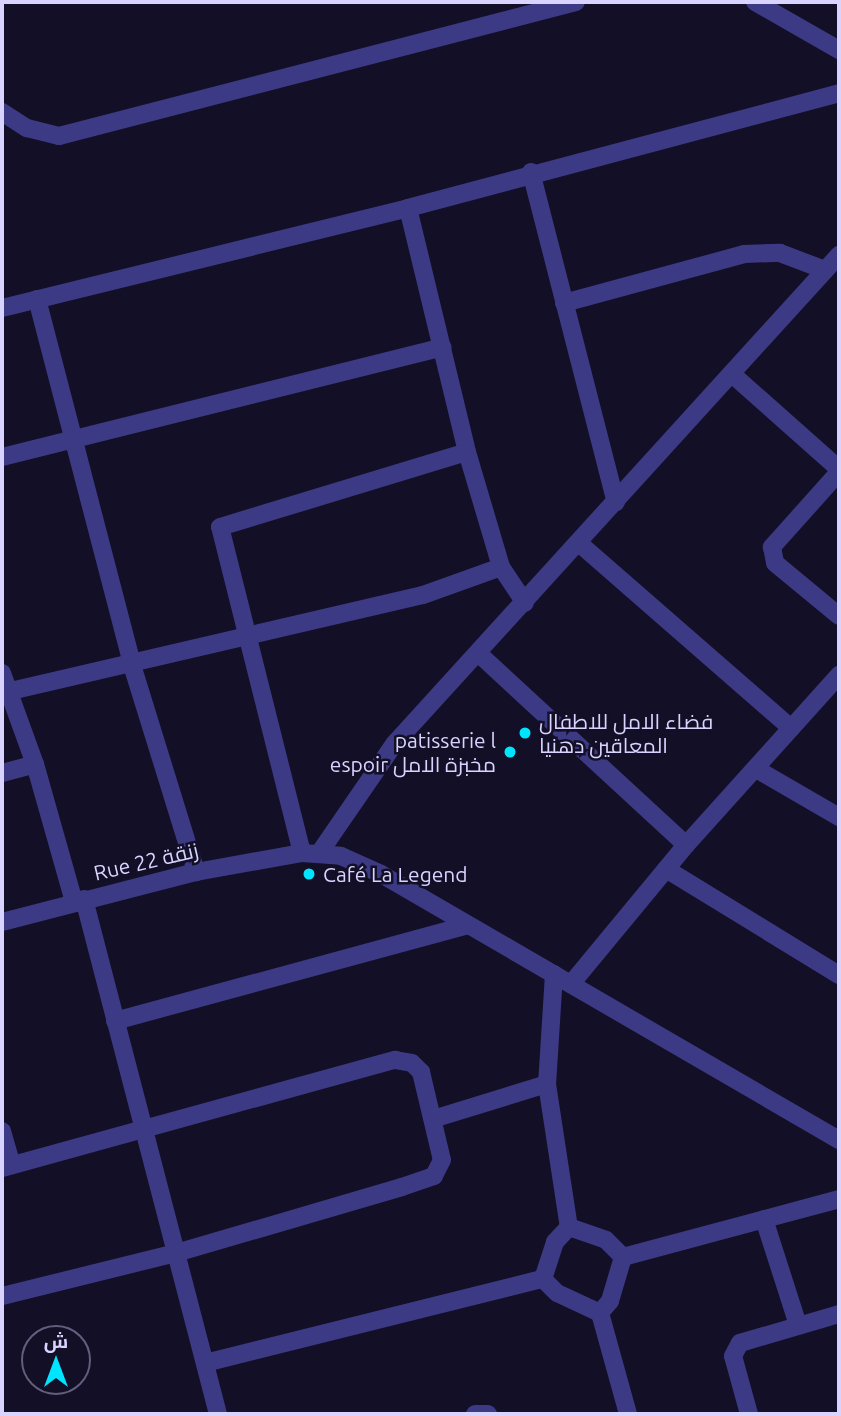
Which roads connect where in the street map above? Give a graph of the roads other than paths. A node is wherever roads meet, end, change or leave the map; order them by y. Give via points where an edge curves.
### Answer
1 (576, 2) edge
2 (755, 2) edge
3 (839, 50) edge
4 (839, 93) edge
5 (2, 112) edge
6 (531, 172) junction
7 (408, 208) junction
8 (839, 255) edge
9 (825, 270) junction
10 (37, 299) junction
11 (564, 303) junction
12 (2, 308) edge
13 (442, 347) junction
14 (732, 374) junction
15 (73, 440) junction
16 (467, 452) junction
17 (2, 457) edge
18 (839, 470) edge
19 (616, 502) junction
20 (580, 544) junction
21 (501, 567) junction
22 (525, 603) junction
23 (839, 616) edge
24 (246, 636) junction
25 (478, 653) junction
26 (132, 665) junction
27 (2, 673) edge
28 (839, 675) edge
29 (4, 693) edge
30 (791, 728) junction
31 (35, 764) junction
32 (758, 770) junction
33 (2, 773) edge
34 (839, 817) edge
35 (686, 845) junction
36 (311, 853) junction
37 (666, 869) junction
38 (197, 872) junction
39 (79, 901) junction
40 (2, 922) edge
41 (468, 926) junction
42 (554, 974) junction
43 (839, 975) edge
44 (571, 984) junction
45 (115, 1021) junction
46 (547, 1084) junction
47 (433, 1119) junction
48 (2, 1130) edge
49 (144, 1131) junction
50 (839, 1140) edge
51 (7, 1166) edge
52 (839, 1199) edge
53 (764, 1219) junction
54 (569, 1227) junction
55 (176, 1253) junction
56 (623, 1257) junction
57 (543, 1279) junction
58 (2, 1296) edge
59 (600, 1313) junction
60 (839, 1314) edge
61 (798, 1325) junction
62 (205, 1363) junction
63 (213, 1413) edge
64 (475, 1414) edge
65 (488, 1414) edge
66 (628, 1414) edge
67 (750, 1414) edge

1 - 5 street via 59,135 27,128
2 - 3 street
4 - 6 street
6 - 7 street
6 - 11 street
7 - 10 street
7 - 13 street
8 - 9 street
9 - 11 street via 780,253 744,254
9 - 14 street
10 - 12 street
10 - 15 street
11 - 19 street
13 - 15 street
13 - 16 street
14 - 18 street
14 - 19 street
15 - 17 street
15 - 26 street
16 - 21 street
16 - 24 street via 223,523 219,533
18 - 23 street via 776,539 772,552 775,563
19 - 20 street
20 - 22 street
20 - 30 street
21 - 22 street
21 - 24 street via 434,592
22 - 25 street
24 - 26 street
24 - 36 street
25 - 35 street
25 - 36 street via 395,743
26 - 29 street
26 - 38 street
27 - 29 street
28 - 30 street
29 - 31 street
30 - 32 street
31 - 33 street
31 - 39 street
32 - 34 street
32 - 35 street
35 - 37 street
36 - 38 street, Rue 22 زنقة
36 - 41 street via 362,863
37 - 43 street
37 - 44 street
38 - 39 street, Rue 22 زنقة
39 - 40 street, Rue 22 زنقة
39 - 45 street
41 - 42 street
41 - 45 street
42 - 44 street
42 - 46 street
44 - 50 street
45 - 49 street
46 - 47 street
46 - 54 street
47 - 49 street via 421,1072 412,1063 395,1060
47 - 55 street via 442,1160 434,1176
48 - 51 street
49 - 51 street
49 - 55 street
52 - 53 street
53 - 56 street
53 - 61 street
54 - 56 street via 598,1235
54 - 57 street via 555,1242
55 - 58 street
55 - 62 street
56 - 59 street via 610,1301
57 - 59 street via 557,1293
57 - 62 street
59 - 66 street
60 - 61 street
61 - 67 street via 754,1338 735,1349
62 - 63 street
64 - 65 street

